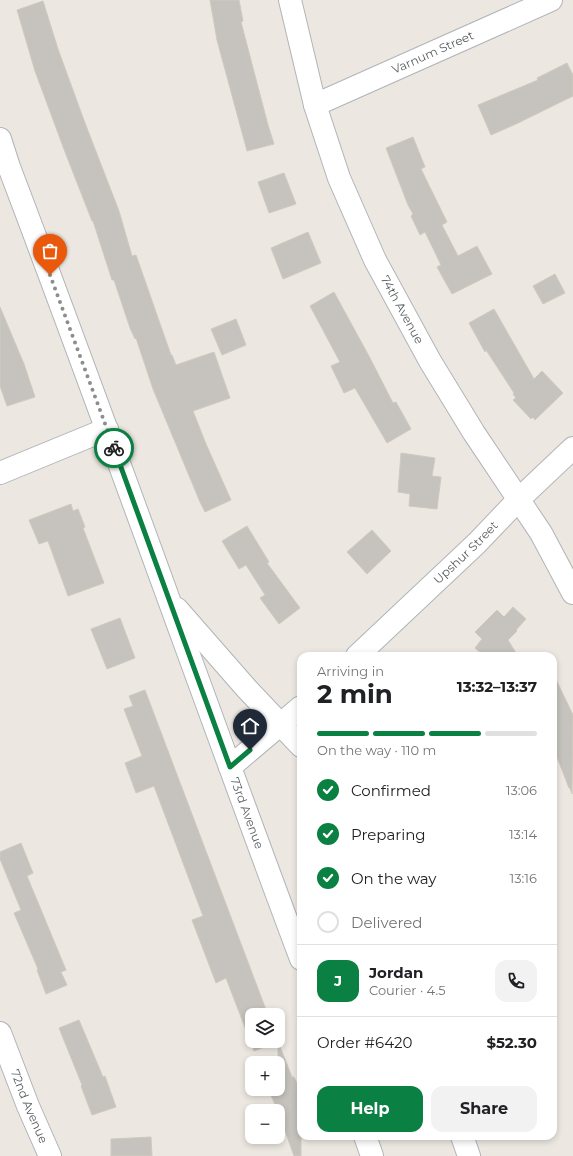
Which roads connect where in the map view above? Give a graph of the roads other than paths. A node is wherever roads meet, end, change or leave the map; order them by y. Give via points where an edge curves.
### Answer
1 (290, 0) edge
2 (551, 0) edge
3 (315, 106) junction
4 (0, 139) edge
5 (107, 429) junction
6 (573, 448) edge
7 (0, 473) edge
8 (518, 500) junction
9 (573, 592) edge
10 (169, 600) junction
11 (361, 652) edge
12 (297, 710) edge
13 (281, 724) junction
14 (297, 742) edge
15 (230, 767) junction
16 (297, 948) edge
17 (0, 1033) edge
18 (366, 1140) edge
19 (463, 1140) edge
20 (50, 1156) edge
21 (372, 1156) edge
22 (469, 1156) edge

1 - 3 street, 74th Avenue
2 - 3 street, Varnum Street
3 - 8 street, 74th Avenue via 339,178 375,260 430,361
4 - 5 street, 73rd Avenue
5 - 7 street
5 - 10 street, 73rd Avenue
6 - 8 street, Upshur Street
8 - 9 street, 74th Avenue via 541,533
8 - 11 street, Upshur Street via 477,543
10 - 13 street, 73rd Avenue
10 - 15 street, 73rd Avenue
12 - 13 street
13 - 14 street, 73rd Avenue
13 - 15 street
15 - 16 street, 73rd Avenue
17 - 20 street, 72nd Avenue
18 - 21 street
19 - 22 street

